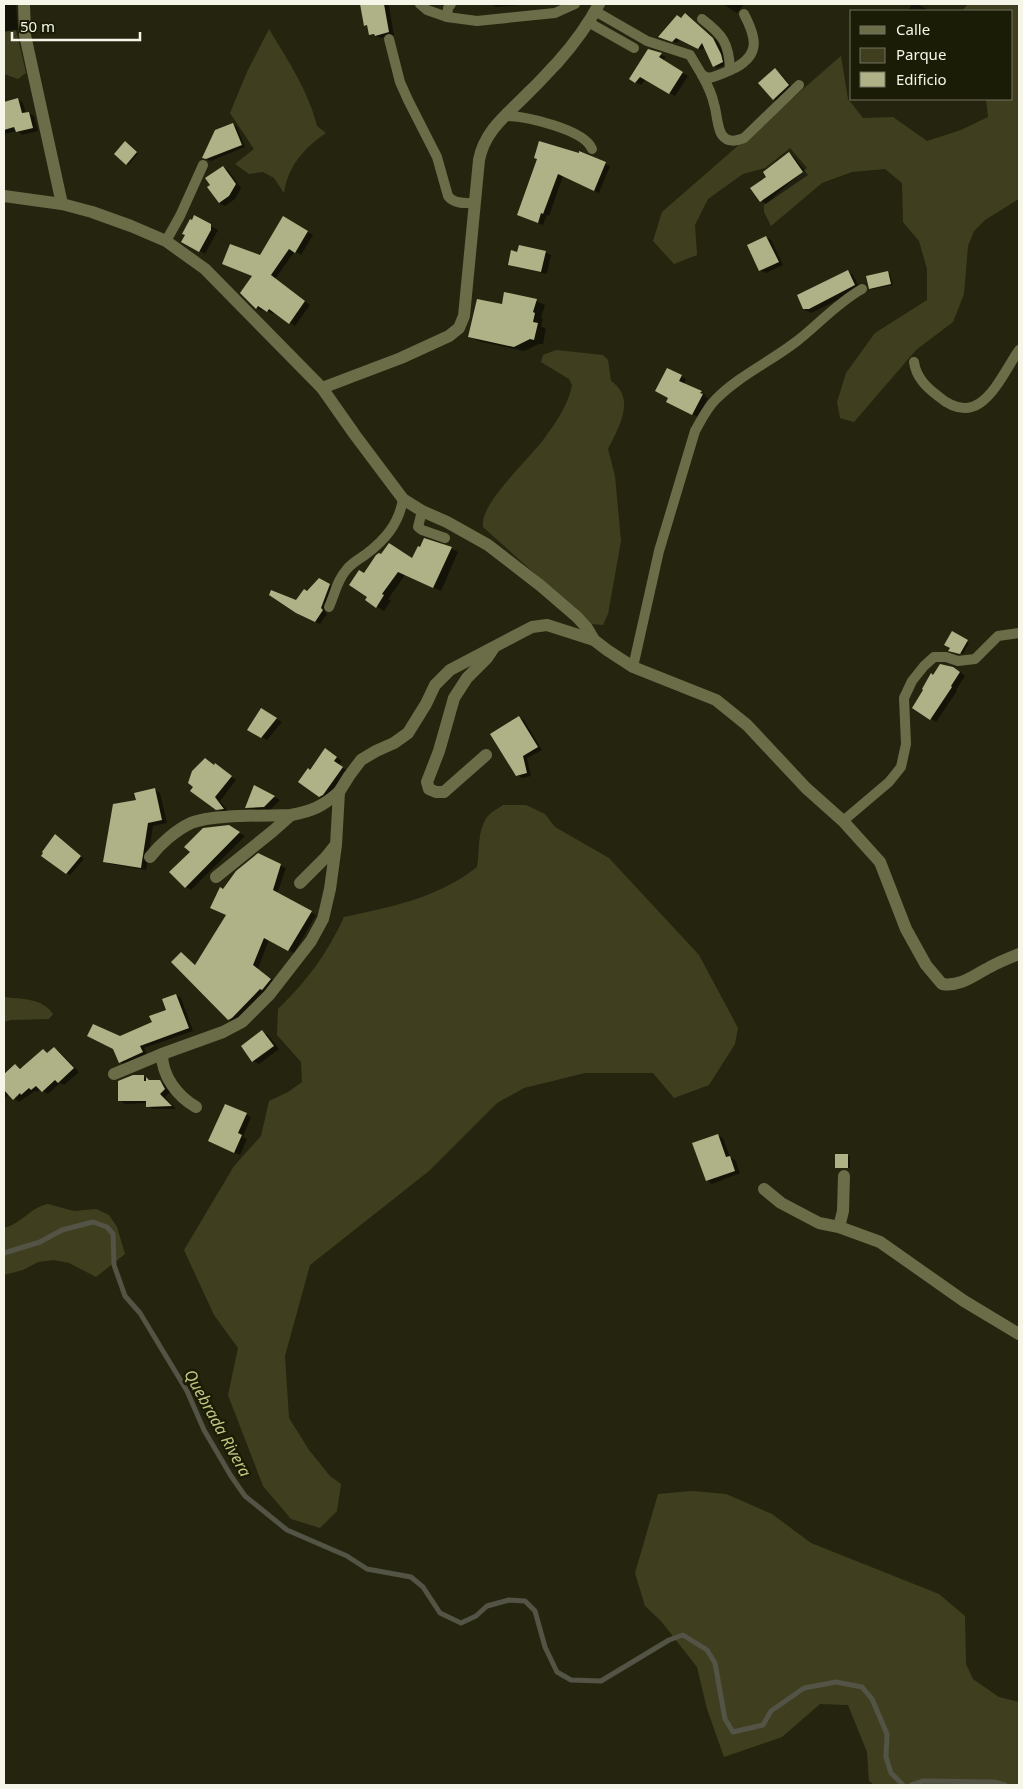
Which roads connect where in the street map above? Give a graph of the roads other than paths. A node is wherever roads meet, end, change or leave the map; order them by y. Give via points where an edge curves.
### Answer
1 (24, 4) edge
2 (420, 4) edge
3 (451, 4) edge
4 (575, 4) edge
5 (594, 12) edge
6 (744, 14) dead end
7 (447, 17) junction
8 (702, 19) dead end
9 (389, 39) dead end
10 (634, 48) dead end
11 (730, 70) junction
12 (702, 75) junction
13 (799, 85) dead end
14 (504, 116) junction
15 (592, 149) dead end
16 (204, 165) dead end
17 (4, 196) edge
18 (475, 203) junction
19 (62, 204) junction
20 (166, 241) junction
21 (862, 288) dead end
22 (1019, 350) edge
23 (914, 362) dead end
24 (322, 388) junction
25 (403, 499) junction
26 (422, 511) junction
27 (445, 538) dead end
28 (329, 607) dead end
29 (1019, 633) edge
30 (594, 640) junction
31 (495, 647) junction
32 (633, 666) junction
33 (486, 755) dead end
34 (339, 792) junction
35 (291, 815) junction
36 (843, 821) junction
37 (336, 845) junction
38 (150, 857) dead end
39 (216, 877) dead end
40 (300, 883) dead end
41 (1019, 954) edge
42 (162, 1054) junction
43 (114, 1074) dead end
44 (196, 1107) dead end
45 (844, 1176) dead end
46 (764, 1189) dead end
47 (839, 1227) junction
48 (1019, 1334) edge

1 - 19 street via 26,35
2 - 7 lane
3 - 7 lane
4 - 7 lane via 555,13 514,18 477,21
5 - 10 lane
5 - 12 lane via 647,41 690,55
5 - 14 street via 559,61
6 - 11 lane via 752,30 752,54
8 - 11 lane via 725,42 730,54
9 - 18 lane via 400,82 430,140 448,196 461,203
11 - 12 lane via 708,78
12 - 13 lane via 709,88 721,134 735,142 744,138
14 - 15 lane via 519,116 580,135
14 - 18 street via 492,128 481,149
16 - 20 lane
17 - 19 street
18 - 24 street via 464,316 459,328 449,336 400,358
19 - 20 street
20 - 24 street via 221,284
21 - 32 lane via 792,345 742,376 704,414 695,431 659,551
22 - 23 lane via 991,394 983,402 965,408 949,405 936,395 915,372
24 - 25 street
25 - 26 street
25 - 28 lane via 394,526 380,544 345,570
26 - 27 lane via 418,527
26 - 30 street via 488,545 577,617
29 - 36 lane via 998,636 975,659 958,661 934,657 924,666 904,698 906,744 901,767 889,782
30 - 31 street via 547,625 532,627
30 - 32 street
31 - 33 street via 454,698 427,782 429,789 444,792
31 - 34 street via 450,670 435,685 408,733 361,760
32 - 36 street via 716,700 747,725 806,788
34 - 35 street via 321,806
34 - 37 street
35 - 38 street via 212,818 192,822 170,837
35 - 39 street
36 - 41 street via 880,862 906,930 942,984 968,980
37 - 40 street
37 - 42 street via 323,919 311,941 268,995 242,1022
42 - 43 street
42 - 44 street via 166,1076
45 - 47 street
46 - 47 street via 781,1203 819,1223
47 - 48 street via 880,1242 964,1301

